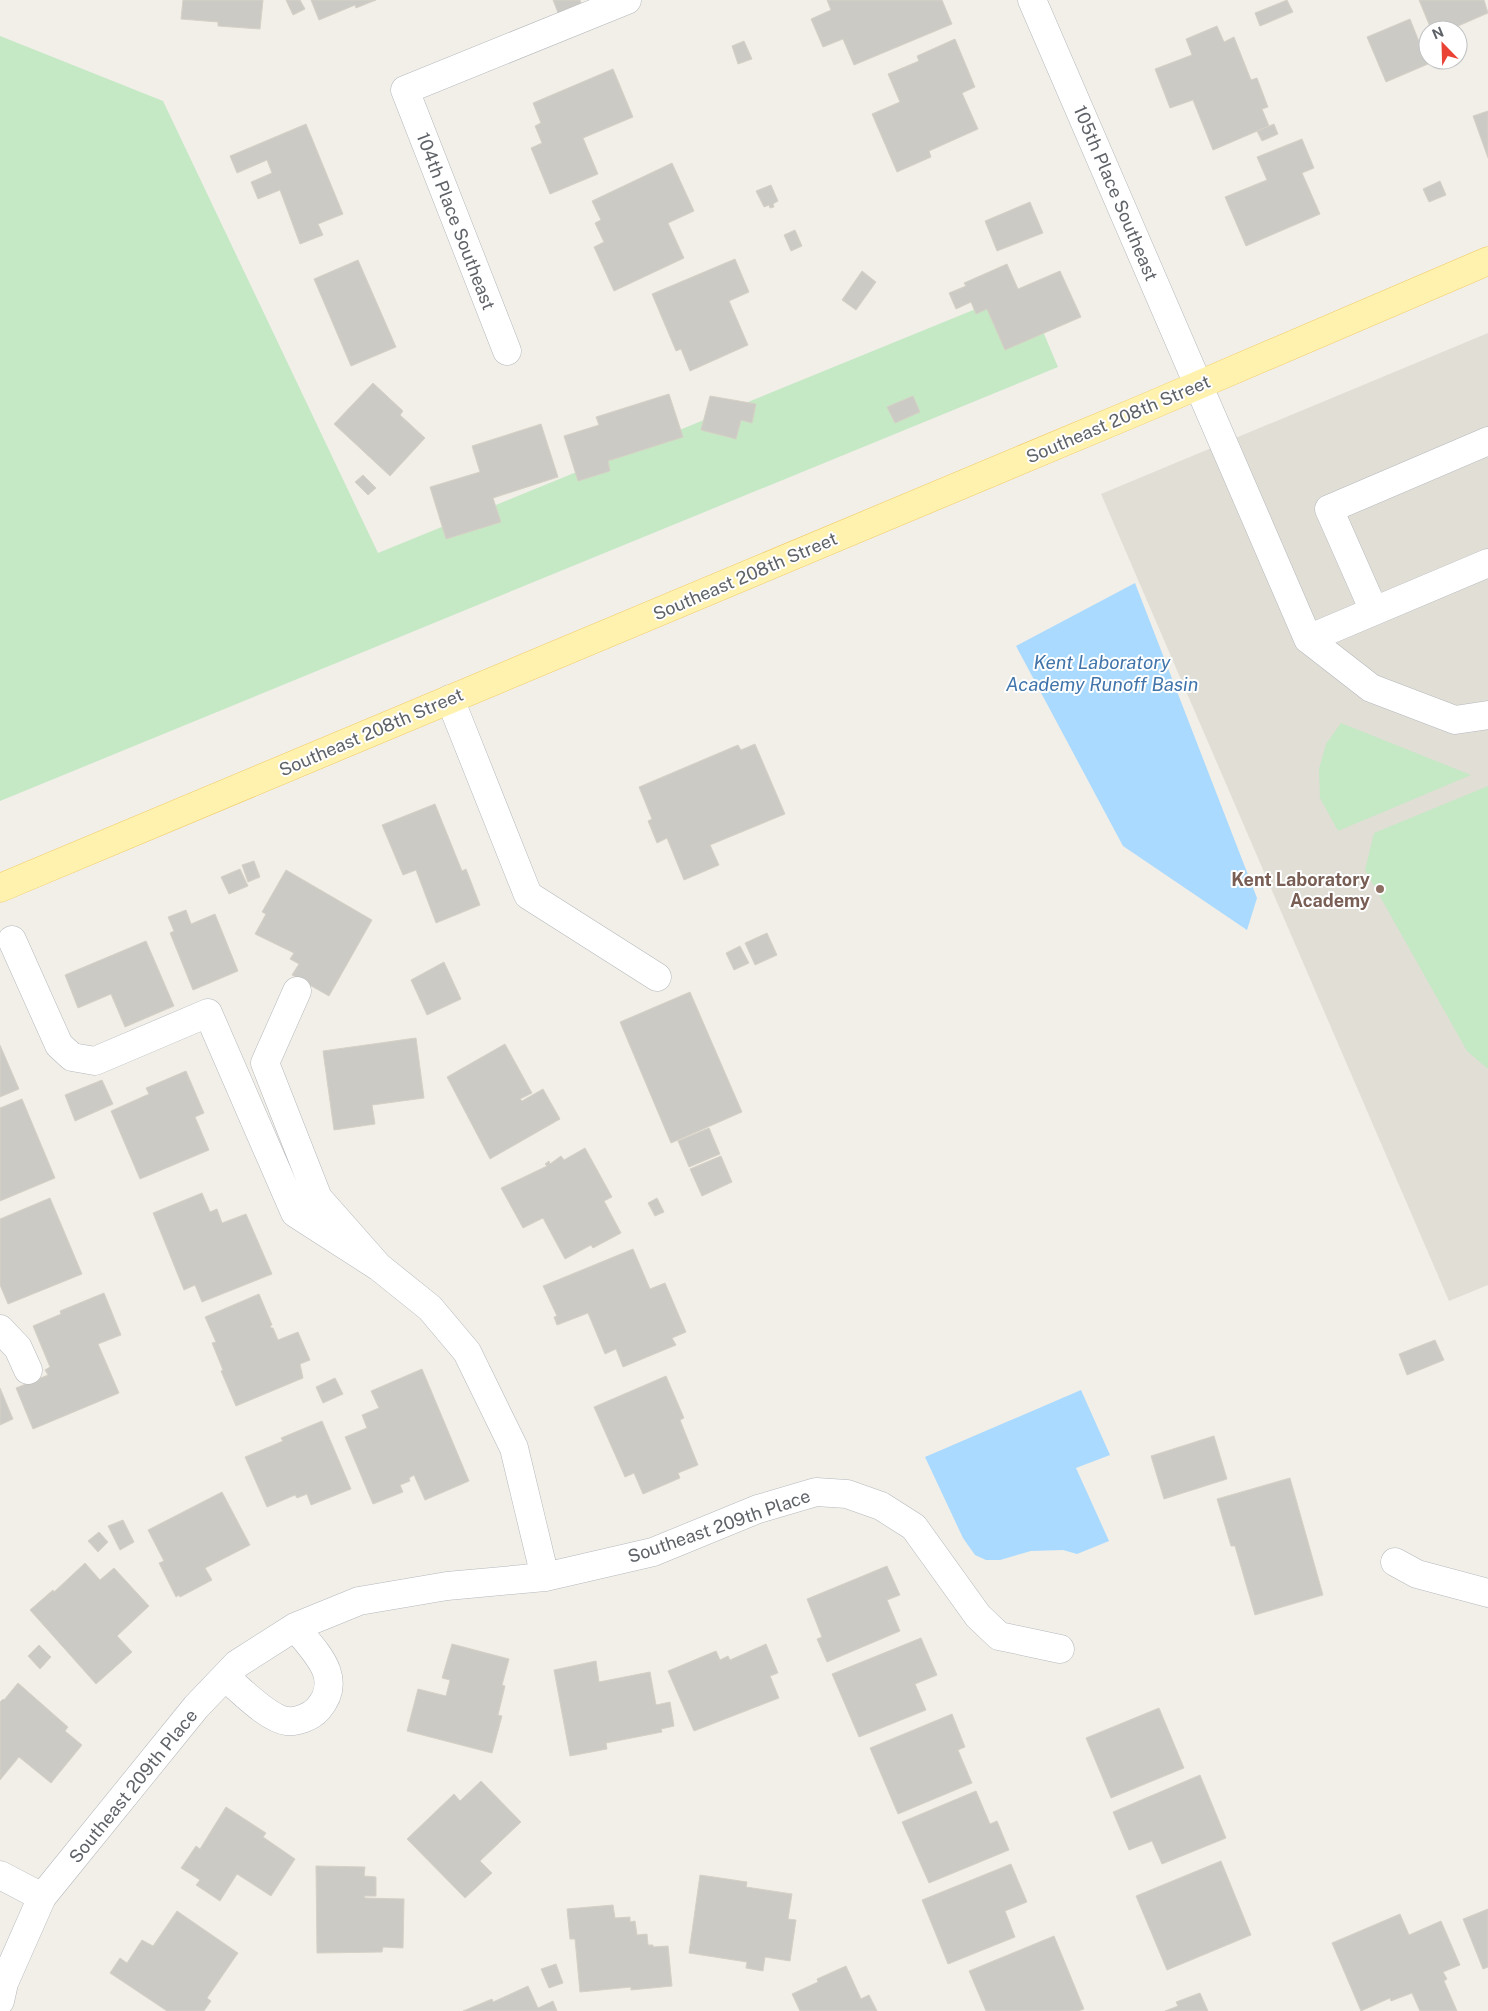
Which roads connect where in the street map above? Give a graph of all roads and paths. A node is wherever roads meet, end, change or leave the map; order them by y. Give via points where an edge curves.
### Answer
1 (627, 0) edge
2 (1032, 0) edge
3 (1488, 261) edge
4 (507, 351) dead end
5 (1199, 386) junction
6 (1488, 440) edge
7 (1488, 563) edge
8 (1374, 611) junction
9 (1308, 639) junction
10 (450, 699) junction
11 (1488, 714) edge
12 (0, 888) edge
13 (12, 940) dead end
14 (657, 976) dead end
15 (297, 991) dead end
16 (379, 1267) junction
17 (0, 1329) edge
18 (28, 1370) dead end
19 (1395, 1562) dead end
20 (545, 1577) junction
21 (1488, 1593) edge
22 (295, 1627) junction
23 (1060, 1649) dead end
24 (225, 1677) junction
25 (0, 1875) edge
26 (42, 1897) junction
27 (0, 2002) edge

1 - 4 street, 104th Place Southeast via 405,90
2 - 5 street, 105th Place Southeast
3 - 5 main road, Southeast 208th Street
5 - 9 street, 105th Place Southeast
5 - 10 main road, Southeast 208th Street
6 - 8 street via 1329,509
7 - 8 street
8 - 9 street
9 - 11 street via 1371,688 1455,720
10 - 12 main road, Southeast 208th Street
10 - 14 street via 528,895
13 - 16 street via 59,1045 72,1057 95,1061 208,1013 296,1213
15 - 16 street via 265,1063 318,1198
16 - 20 street via 430,1308 466,1352 514,1448
17 - 18 street via 18,1348
19 - 21 street via 1417,1574
20 - 22 street, Southeast 209th Place via 447,1586 360,1601
20 - 23 street, Southeast 209th Place via 653,1552 758,1509 816,1492 847,1494 881,1506 914,1527 978,1616 999,1636
22 - 24 street, Southeast 209th Place via 237,1664
22 - 24 street via 328,1672 325,1701 315,1712 302,1719 287,1721 273,1717
24 - 26 street, Southeast 209th Place via 196,1707
25 - 26 street
26 - 27 street, Southeast 209th Place via 4,1983

